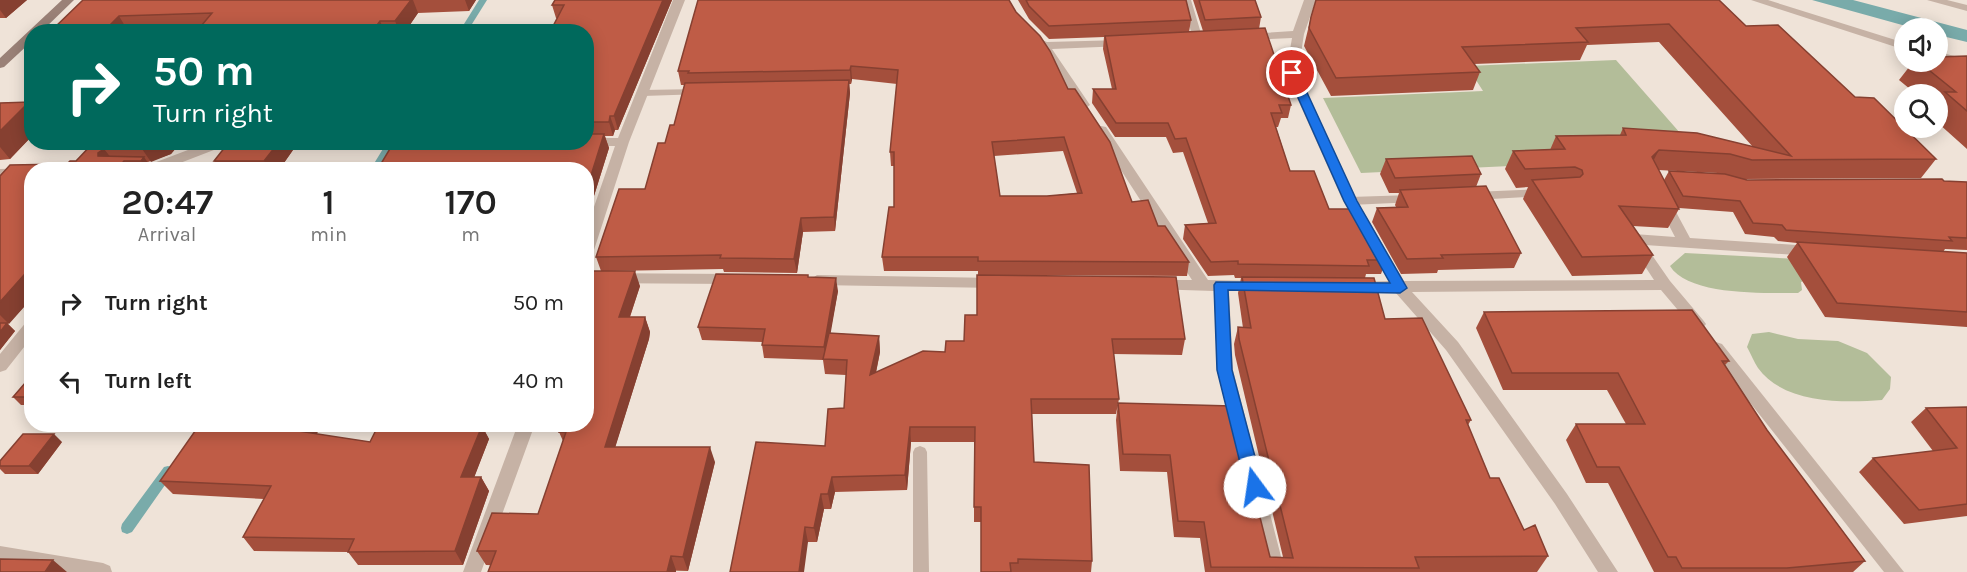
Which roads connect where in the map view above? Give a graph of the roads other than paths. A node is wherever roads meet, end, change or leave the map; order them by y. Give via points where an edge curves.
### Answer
1 (68, 0) edge
2 (679, 0) edge
3 (1187, 0) edge
4 (1310, 0) edge
5 (1757, 0) edge
6 (1934, 0) edge
7 (1967, 8) edge
8 (43, 24) edge
9 (1030, 30) edge
10 (1298, 34) junction
11 (1232, 38) edge
12 (1198, 40) edge
13 (24, 41) edge
14 (1139, 42) edge
15 (1894, 44) edge
16 (1045, 46) junction
17 (1948, 58) edge
18 (1967, 63) edge
19 (0, 64) edge
20 (713, 92) edge
21 (643, 93) junction
22 (594, 142) edge
23 (624, 142) junction
24 (202, 150) edge
25 (170, 162) edge
26 (24, 172) edge
27 (0, 173) edge
28 (24, 174) edge
29 (7, 188) edge
30 (1555, 193) edge
31 (1660, 194) edge
32 (1464, 196) edge
33 (1418, 198) edge
34 (1350, 201) junction
35 (594, 230) edge
36 (1685, 242) junction
37 (1826, 252) edge
38 (594, 278) edge
39 (753, 280) edge
40 (801, 280) edge
41 (1014, 283) edge
42 (1144, 284) edge
43 (1203, 285) junction
44 (1221, 285) junction
45 (1665, 285) junction
46 (1269, 286) edge
47 (1340, 287) edge
48 (1400, 288) junction
49 (24, 335) edge
50 (0, 366) edge
51 (524, 432) edge
52 (920, 452) dead end
53 (0, 554) edge
54 (103, 572) edge
55 (472, 572) edge
56 (921, 572) edge
57 (1276, 572) edge
58 (1609, 572) edge
59 (1895, 572) edge

1 - 8 main road
2 - 21 street
3 - 12 lane
4 - 10 street
5 - 15 street
6 - 7 street
9 - 16 street
10 - 11 street
10 - 34 street via 1292,73
13 - 19 main road
14 - 16 street
16 - 43 street
17 - 18 street
20 - 21 lane
21 - 23 street
22 - 23 street
23 - 35 street
24 - 25 street
26 - 27 street
28 - 29 lane
30 - 32 lane
31 - 36 street
33 - 34 lane
34 - 48 street
36 - 37 street
36 - 45 street via 1634,239
38 - 39 street
40 - 41 street
42 - 43 street
43 - 44 street
44 - 46 street
44 - 57 street via 1225,370
45 - 48 street
45 - 59 street
47 - 48 street
48 - 58 street via 1452,346
49 - 50 street
51 - 55 street
52 - 56 lane
53 - 54 street

